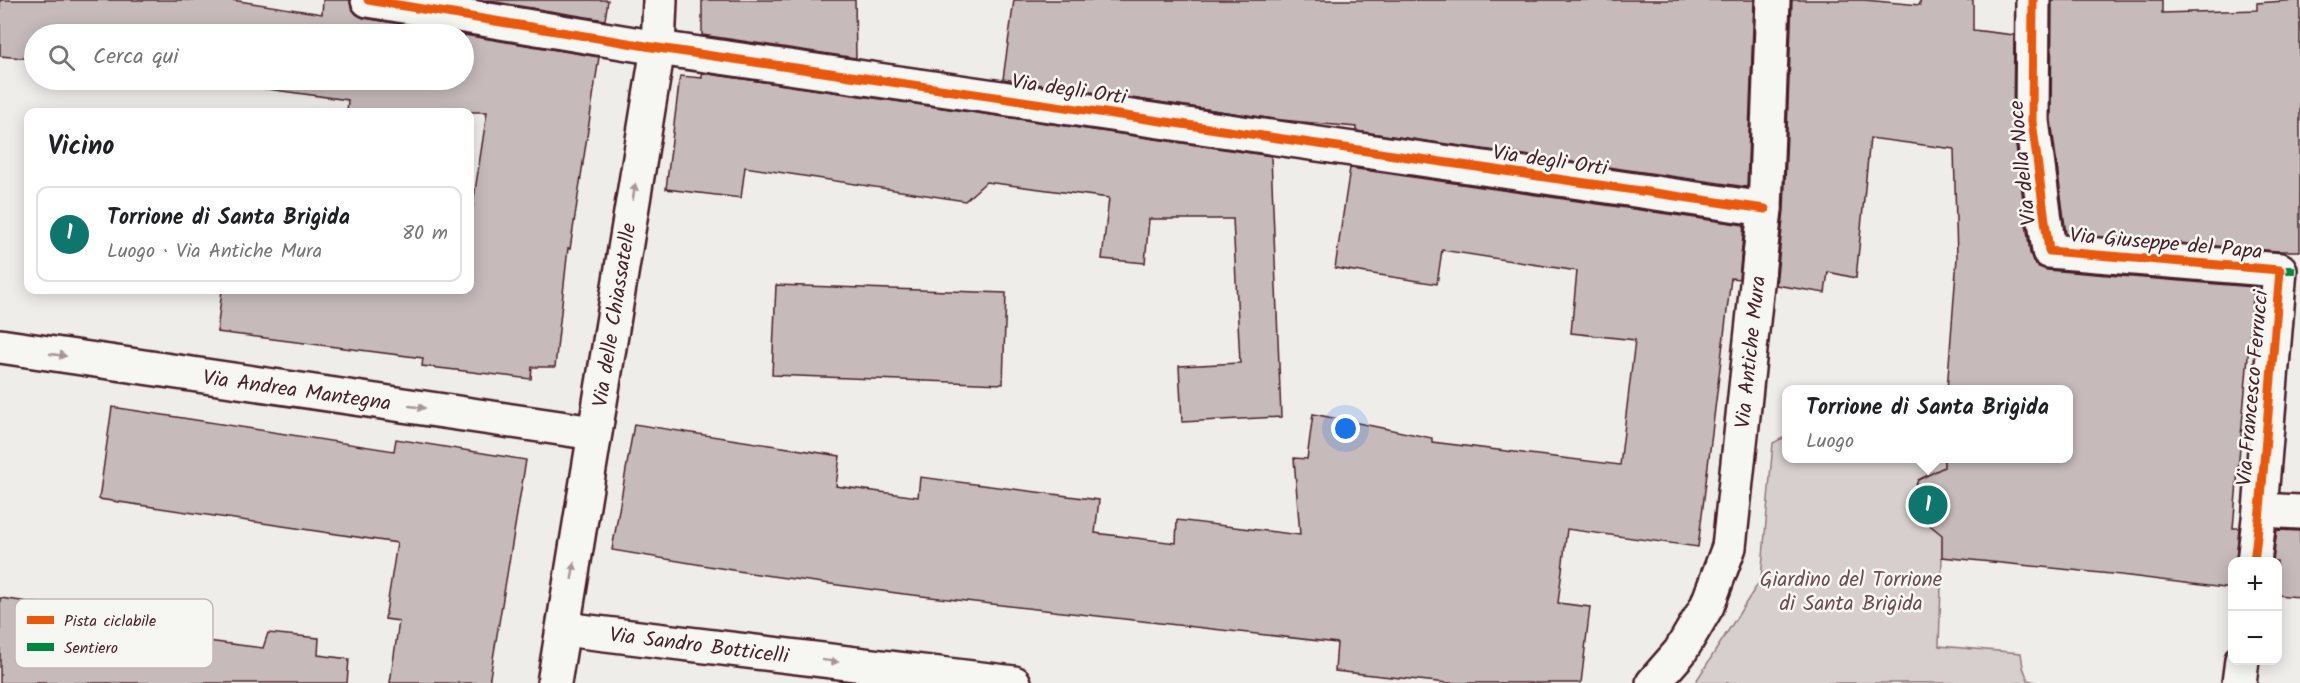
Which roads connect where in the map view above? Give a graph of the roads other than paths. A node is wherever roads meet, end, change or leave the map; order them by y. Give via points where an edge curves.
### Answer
1 (368, 0) edge
2 (660, 0) edge
3 (1773, 0) edge
4 (2033, 0) edge
5 (658, 48) junction
6 (1765, 209) junction
7 (2049, 251) joint
8 (2280, 270) joint
9 (0, 346) edge
10 (594, 433) junction
11 (2260, 510) junction
12 (2300, 513) edge
13 (2254, 557) edge
14 (564, 629) junction
15 (2241, 665) edge
16 (554, 683) edge
17 (1014, 683) edge
18 (1653, 683) edge
19 (2239, 683) edge

1 - 5 street, Via degli Orti
2 - 5 street, Via delle Chiassatelle
3 - 6 street, Via Antiche Mura
4 - 7 street, Via della Noce via 2032,121
5 - 6 street, Via degli Orti
10 -> 5 street, Via delle Chiassatelle
6 - 18 street, Via Antiche Mura via 1728,547 1707,606 1680,652
7 - 8 street, Via Giuseppe del Papa
8 - 11 street, Via Francesco Ferrucci
9 -> 10 street, Via Andrea Mantegna
14 -> 10 street, Via delle Chiassatelle
11 - 12 street
11 - 13 street, Via Francesco Ferrucci
14 - 16 street, Via delle Chiassatelle
14 -> 17 street, Via Sandro Botticelli
15 - 19 street

